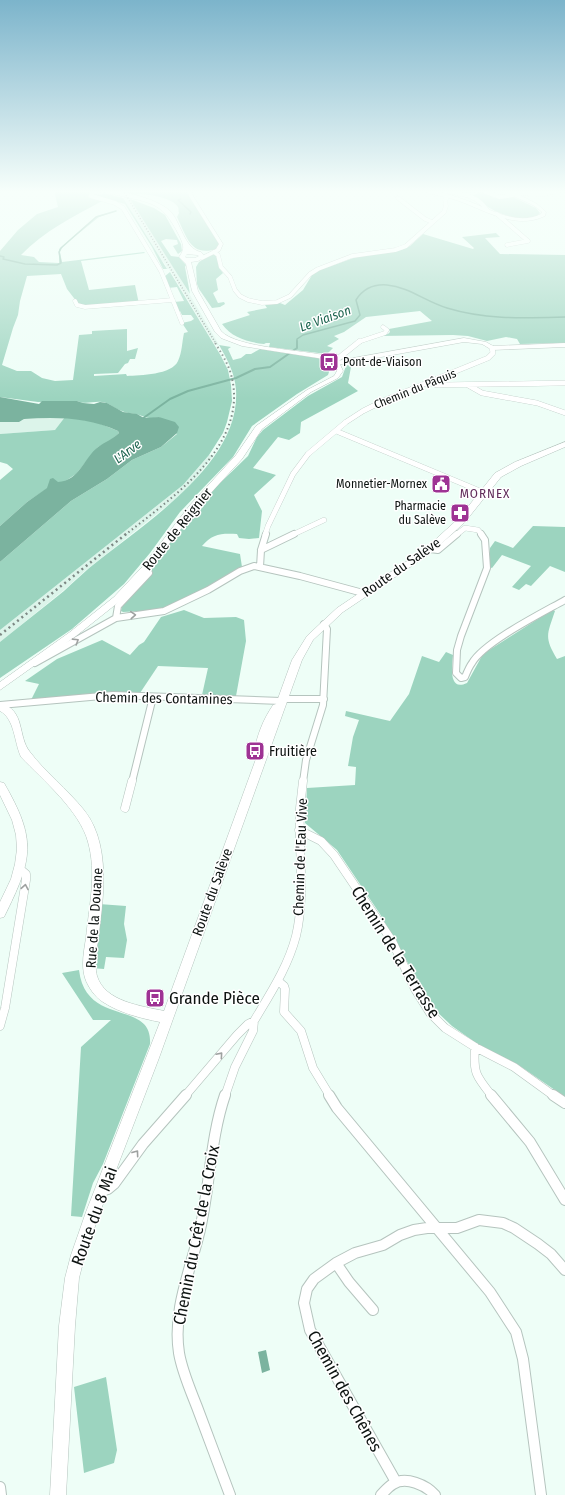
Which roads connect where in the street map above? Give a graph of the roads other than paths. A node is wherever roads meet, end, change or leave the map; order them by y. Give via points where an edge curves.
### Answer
1 (154, 260) edge
2 (187, 260) edge
3 (196, 260) edge
4 (219, 260) edge
5 (342, 260) edge
6 (191, 270) junction
7 (75, 300) dead end
8 (173, 300) junction
9 (182, 323) dead end
10 (383, 326) dead end
11 (565, 345) edge
12 (492, 348) junction
13 (334, 361) junction
14 (430, 383) junction
15 (565, 383) edge
16 (468, 385) junction
17 (565, 413) edge
18 (336, 431) junction
19 (565, 444) edge
20 (484, 493) junction
21 (324, 520) dead end
22 (430, 549) junction
23 (261, 550) junction
24 (260, 567) junction
25 (146, 568) junction
26 (363, 593) junction
27 (565, 600) edge
28 (116, 618) junction
29 (324, 624) junction
30 (29, 665) junction
31 (0, 687) edge
32 (153, 697) junction
33 (324, 699) junction
34 (281, 700) junction
35 (0, 705) edge
36 (0, 786) edge
37 (124, 808) dead end
38 (299, 830) junction
39 (20, 869) junction
40 (0, 913) edge
41 (278, 980) junction
42 (167, 1018) junction
43 (254, 1021) junction
44 (0, 1026) edge
45 (475, 1047) junction
46 (565, 1103) edge
47 (101, 1191) junction
48 (565, 1200) edge
49 (436, 1228) junction
50 (336, 1263) junction
51 (564, 1265) edge
52 (373, 1310) dead end
53 (396, 1482) junction
54 (0, 1487) edge
55 (1, 1495) edge
56 (58, 1495) edge
57 (230, 1495) edge
58 (380, 1495) edge
59 (435, 1495) edge
60 (541, 1495) edge

1 - 8 street
2 - 6 main road
3 - 6 main road
4 - 5 street via 221,267 230,277 240,296 252,301 273,303 290,296 316,270
6 - 13 main road via 195,291 220,335 236,343
7 - 8 street via 77,305 85,307
8 - 9 street
10 - 13 street via 387,330 385,333 361,340
11 - 12 street
12 - 13 street via 479,341 459,340
12 - 14 street, Chemin du Pâquis via 493,353 488,358
13 - 25 main road, Route de Reignier via 340,369 336,377 309,391 259,428 239,458 193,507
14 - 16 street via 437,386
14 - 18 street, Chemin du Pâquis via 369,408 354,416
15 - 16 street
16 - 17 street via 481,393 533,401
18 - 20 street
18 - 23 street, Chemin du Pâquis via 308,454 295,471 268,526
19 - 20 main road, Route du Salève via 506,470 496,477
20 - 22 main road, Route du Salève via 465,517
21 - 23 street
22 - 26 main road, Route du Salève
22 - 27 street via 437,550 465,528 478,530 485,540 487,568 457,650 456,673 461,678 465,677 472,662 483,650
23 - 24 street, Chemin du Pâquis
24 - 26 street
28 -> 24 street via 164,611 197,596 240,571 249,567
25 - 28 street via 149,573 118,606
25 - 30 main road, Route de Reignier via 97,615
26 - 29 main road, Route du Salève
30 -> 28 street via 48,658
29 - 33 street, Chemin de l'Eau Vive via 327,629
29 - 34 main road, Route du Salève via 300,653
30 - 31 main road, Route de Reignier
32 - 34 street, Chemin des Contamines
32 - 35 street, Chemin des Contamines via 113,695
32 - 37 street
33 - 34 street, Chemin des Contamines
33 - 38 street, Chemin de l'Eau Vive via 306,760
34 - 42 main road, Route du Salève
35 - 42 main road, Rue de la Douane via 13,717 25,754 80,813 87,822 94,841 98,876 89,964 93,984 113,1003
36 - 39 main road via 20,825 23,847
38 - 41 street, Chemin de l'Eau Vive via 301,892 298,921 292,949
38 - 45 street, Chemin de la Terrasse via 321,841 334,855 392,941 430,1013 445,1028
39 - 40 main road
44 -> 39 street via 26,880 24,871
41 - 43 street, Chemin de l'Eau Vive
41 - 49 street via 285,989 285,1015 300,1031 316,1074 332,1101
42 - 47 main road, Route du 8 Mai
47 -> 43 street, Chemin de l'Eau Vive via 112,1187 142,1144 237,1035
43 - 57 street, Chemin du Crêt de la Croix via 253,1030 235,1067 221,1106 201,1225 180,1306 177,1329 179,1353 185,1375
45 - 46 street, Chemin de la Terrasse via 514,1067
45 - 48 street via 474,1063 478,1077 530,1142
47 - 56 main road, Route du 8 Mai via 78,1255 70,1294
49 - 50 street, Chemin des Chênes via 406,1232 383,1245 355,1253
49 - 51 street, Chemin des Chênes via 457,1228 480,1220 503,1223 530,1239
49 - 60 street via 490,1292 516,1332
50 - 52 street
50 - 53 street, Chemin des Chênes via 310,1284 304,1303 310,1330
53 - 58 street
53 - 59 street via 419,1484
54 - 55 street

